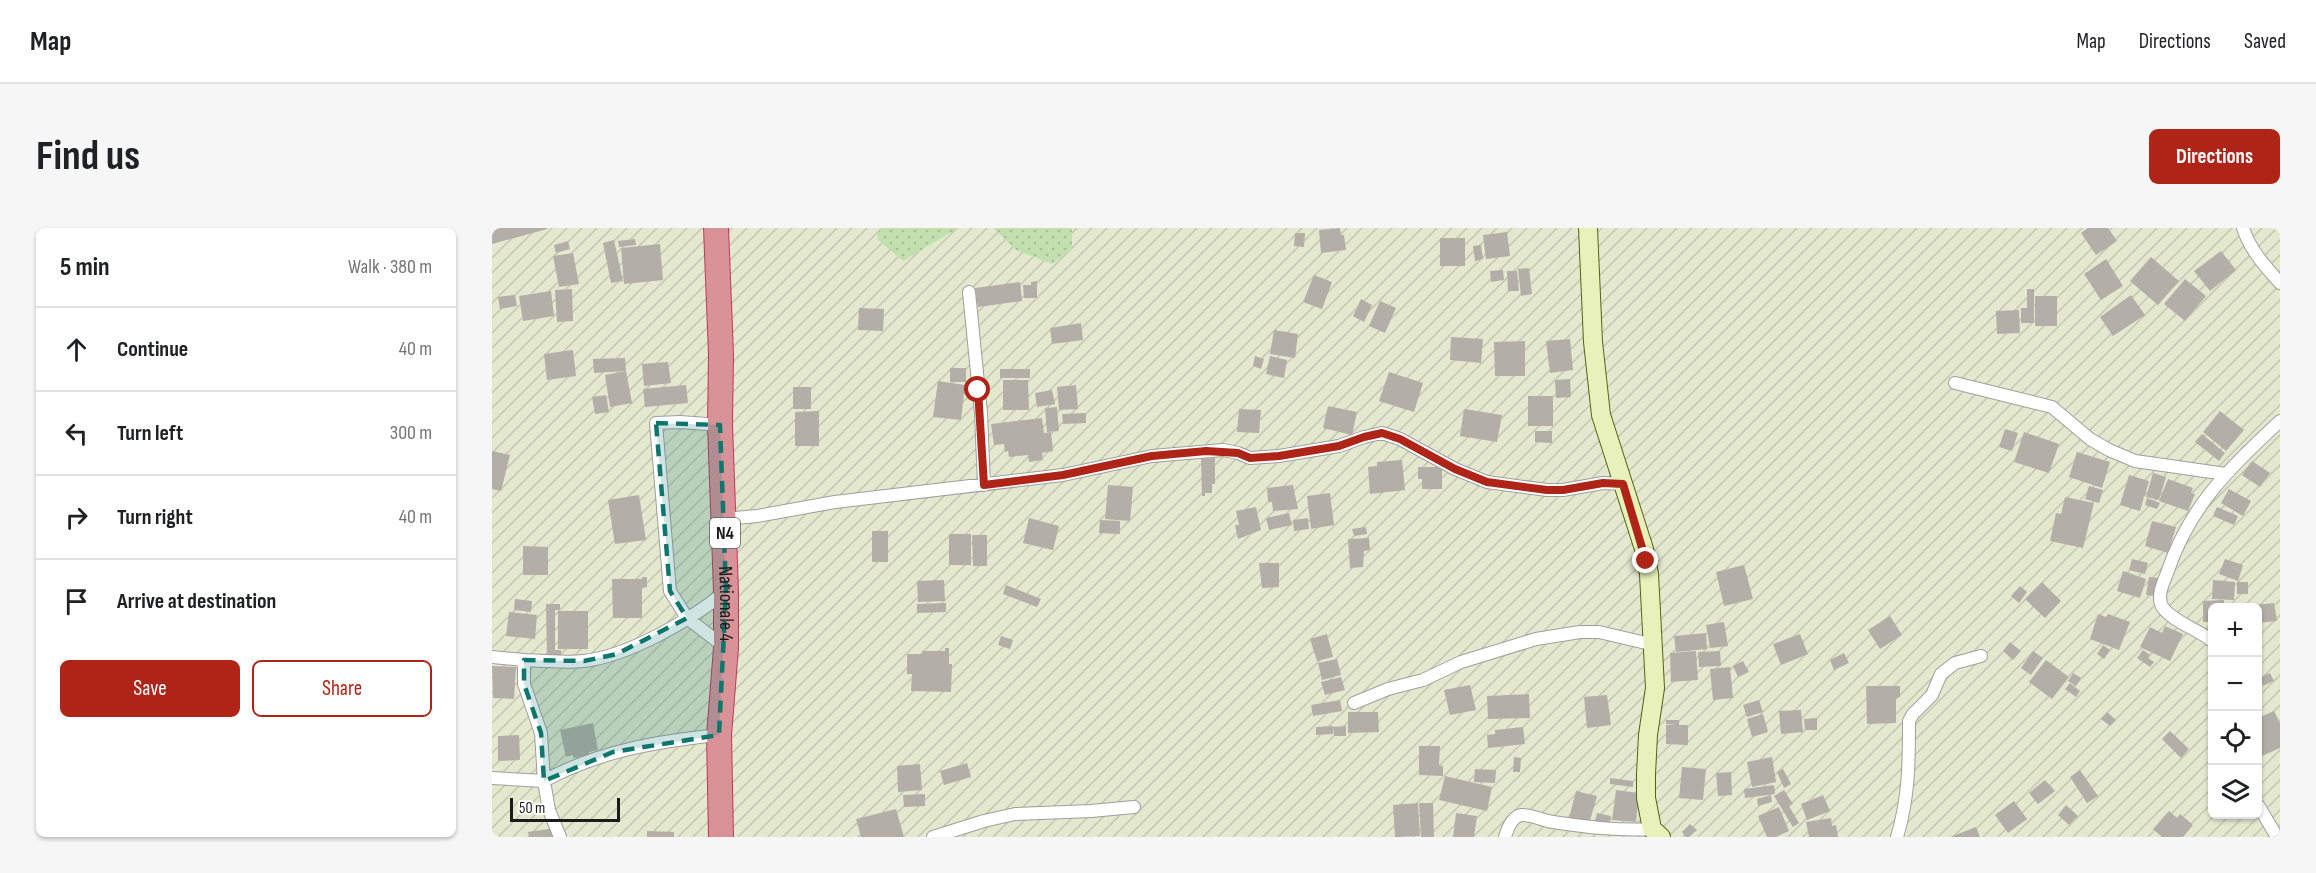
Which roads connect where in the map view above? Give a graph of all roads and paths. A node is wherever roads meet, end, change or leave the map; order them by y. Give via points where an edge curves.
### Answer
1 (716, 228) edge
2 (1588, 228) edge
3 (2243, 228) edge
4 (2280, 283) edge
5 (969, 292) dead end
6 (1955, 383) dead end
7 (2280, 421) edge
8 (720, 425) junction
9 (2226, 474) junction
10 (1623, 484) junction
11 (984, 485) junction
12 (724, 519) junction
13 (726, 591) junction
14 (687, 618) junction
15 (2208, 637) edge
16 (726, 648) junction
17 (1654, 648) junction
18 (1981, 656) dead end
19 (492, 657) edge
20 (524, 660) junction
21 (1354, 703) dead end
22 (719, 735) junction
23 (492, 778) edge
24 (544, 781) junction
25 (1134, 807) dead end
26 (2262, 812) edge
27 (1656, 833) edge
28 (560, 837) edge
29 (721, 837) edge
30 (933, 837) edge
31 (1505, 837) edge
32 (1897, 837) edge
33 (2277, 837) edge

1 - 8 highway, Nationale 4 / N4
2 - 10 street via 1601,415
3 - 4 street via 2248,243
5 - 11 street
6 - 9 street via 2052,407 2090,439 2135,461
7 - 9 street
8 - 12 highway, Nationale 4 / N4
8 - 14 street via 656,423 670,591
9 - 15 street via 2180,537 2160,596 2162,607
10 - 11 street via 1547,490 1487,482 1382,433 1339,446 1279,456 1250,458 1238,453 1206,451 1152,456 1063,475
10 - 17 street via 1649,574
11 - 12 street
12 - 13 highway, Nationale 4 / N4
13 - 14 street
13 - 16 highway, Nationale 4 / N4
14 - 16 street
14 - 20 street via 618,654 584,661
16 - 22 highway, Nationale 4 / N4
17 - 21 street via 1599,632 1536,639 1461,662 1423,680
17 - 27 street via 1655,688 1647,735 1646,798
18 - 32 street via 1955,663 1941,674 1932,695 1909,721 1909,777
19 - 20 street
20 - 24 street via 524,684 541,733
22 - 24 street via 613,752
22 - 29 highway, Nationale 4 / N4
23 - 24 street
24 - 28 street via 549,810
25 - 30 street via 1015,814
26 - 33 street
27 - 31 street via 1599,829 1522,815 1507,829

